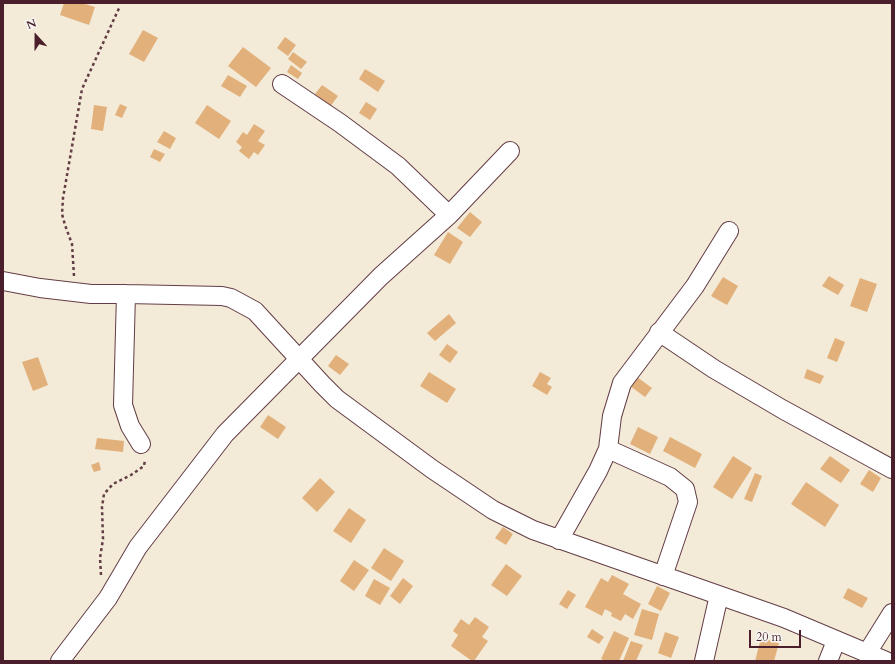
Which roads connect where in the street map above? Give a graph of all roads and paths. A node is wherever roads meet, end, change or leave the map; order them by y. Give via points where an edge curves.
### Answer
1 (120, 6) dead end
2 (282, 84) dead end
3 (510, 151) dead end
4 (449, 215) junction
5 (729, 231) dead end
6 (3, 282) edge
7 (75, 292) junction
8 (126, 294) junction
9 (659, 332) junction
10 (299, 359) junction
11 (141, 444) joint
12 (608, 449) junction
13 (892, 469) edge
14 (559, 540) junction
15 (663, 576) junction
16 (719, 595) junction
17 (108, 598) junction
18 (892, 613) edge
19 (836, 641) junction
20 (867, 653) junction
21 (60, 661) edge
22 (704, 661) edge
23 (828, 661) edge
24 (886, 661) edge

1 - 7 path via 82,89 63,198 64,226 72,244
2 - 4 street via 398,166
3 - 4 street
4 - 10 street via 381,276
5 - 9 street via 695,286
6 - 7 street
7 - 8 street
8 - 10 street via 231,298 255,311
8 - 11 street via 123,405 130,426
9 - 12 street via 622,383 612,416
9 - 13 street via 714,369 782,409
10 - 14 street via 337,399 432,469 493,510
10 - 17 street via 225,434 138,547
11 - 17 path via 145,457 144,466 113,484 104,494 100,558 101,574
12 - 14 street
12 - 15 street via 670,477 685,489 688,502
14 - 15 street
15 - 16 street
16 - 19 street via 784,618
16 - 22 street
17 - 21 street
18 - 20 street
19 - 20 street
19 - 23 street
20 - 24 street

